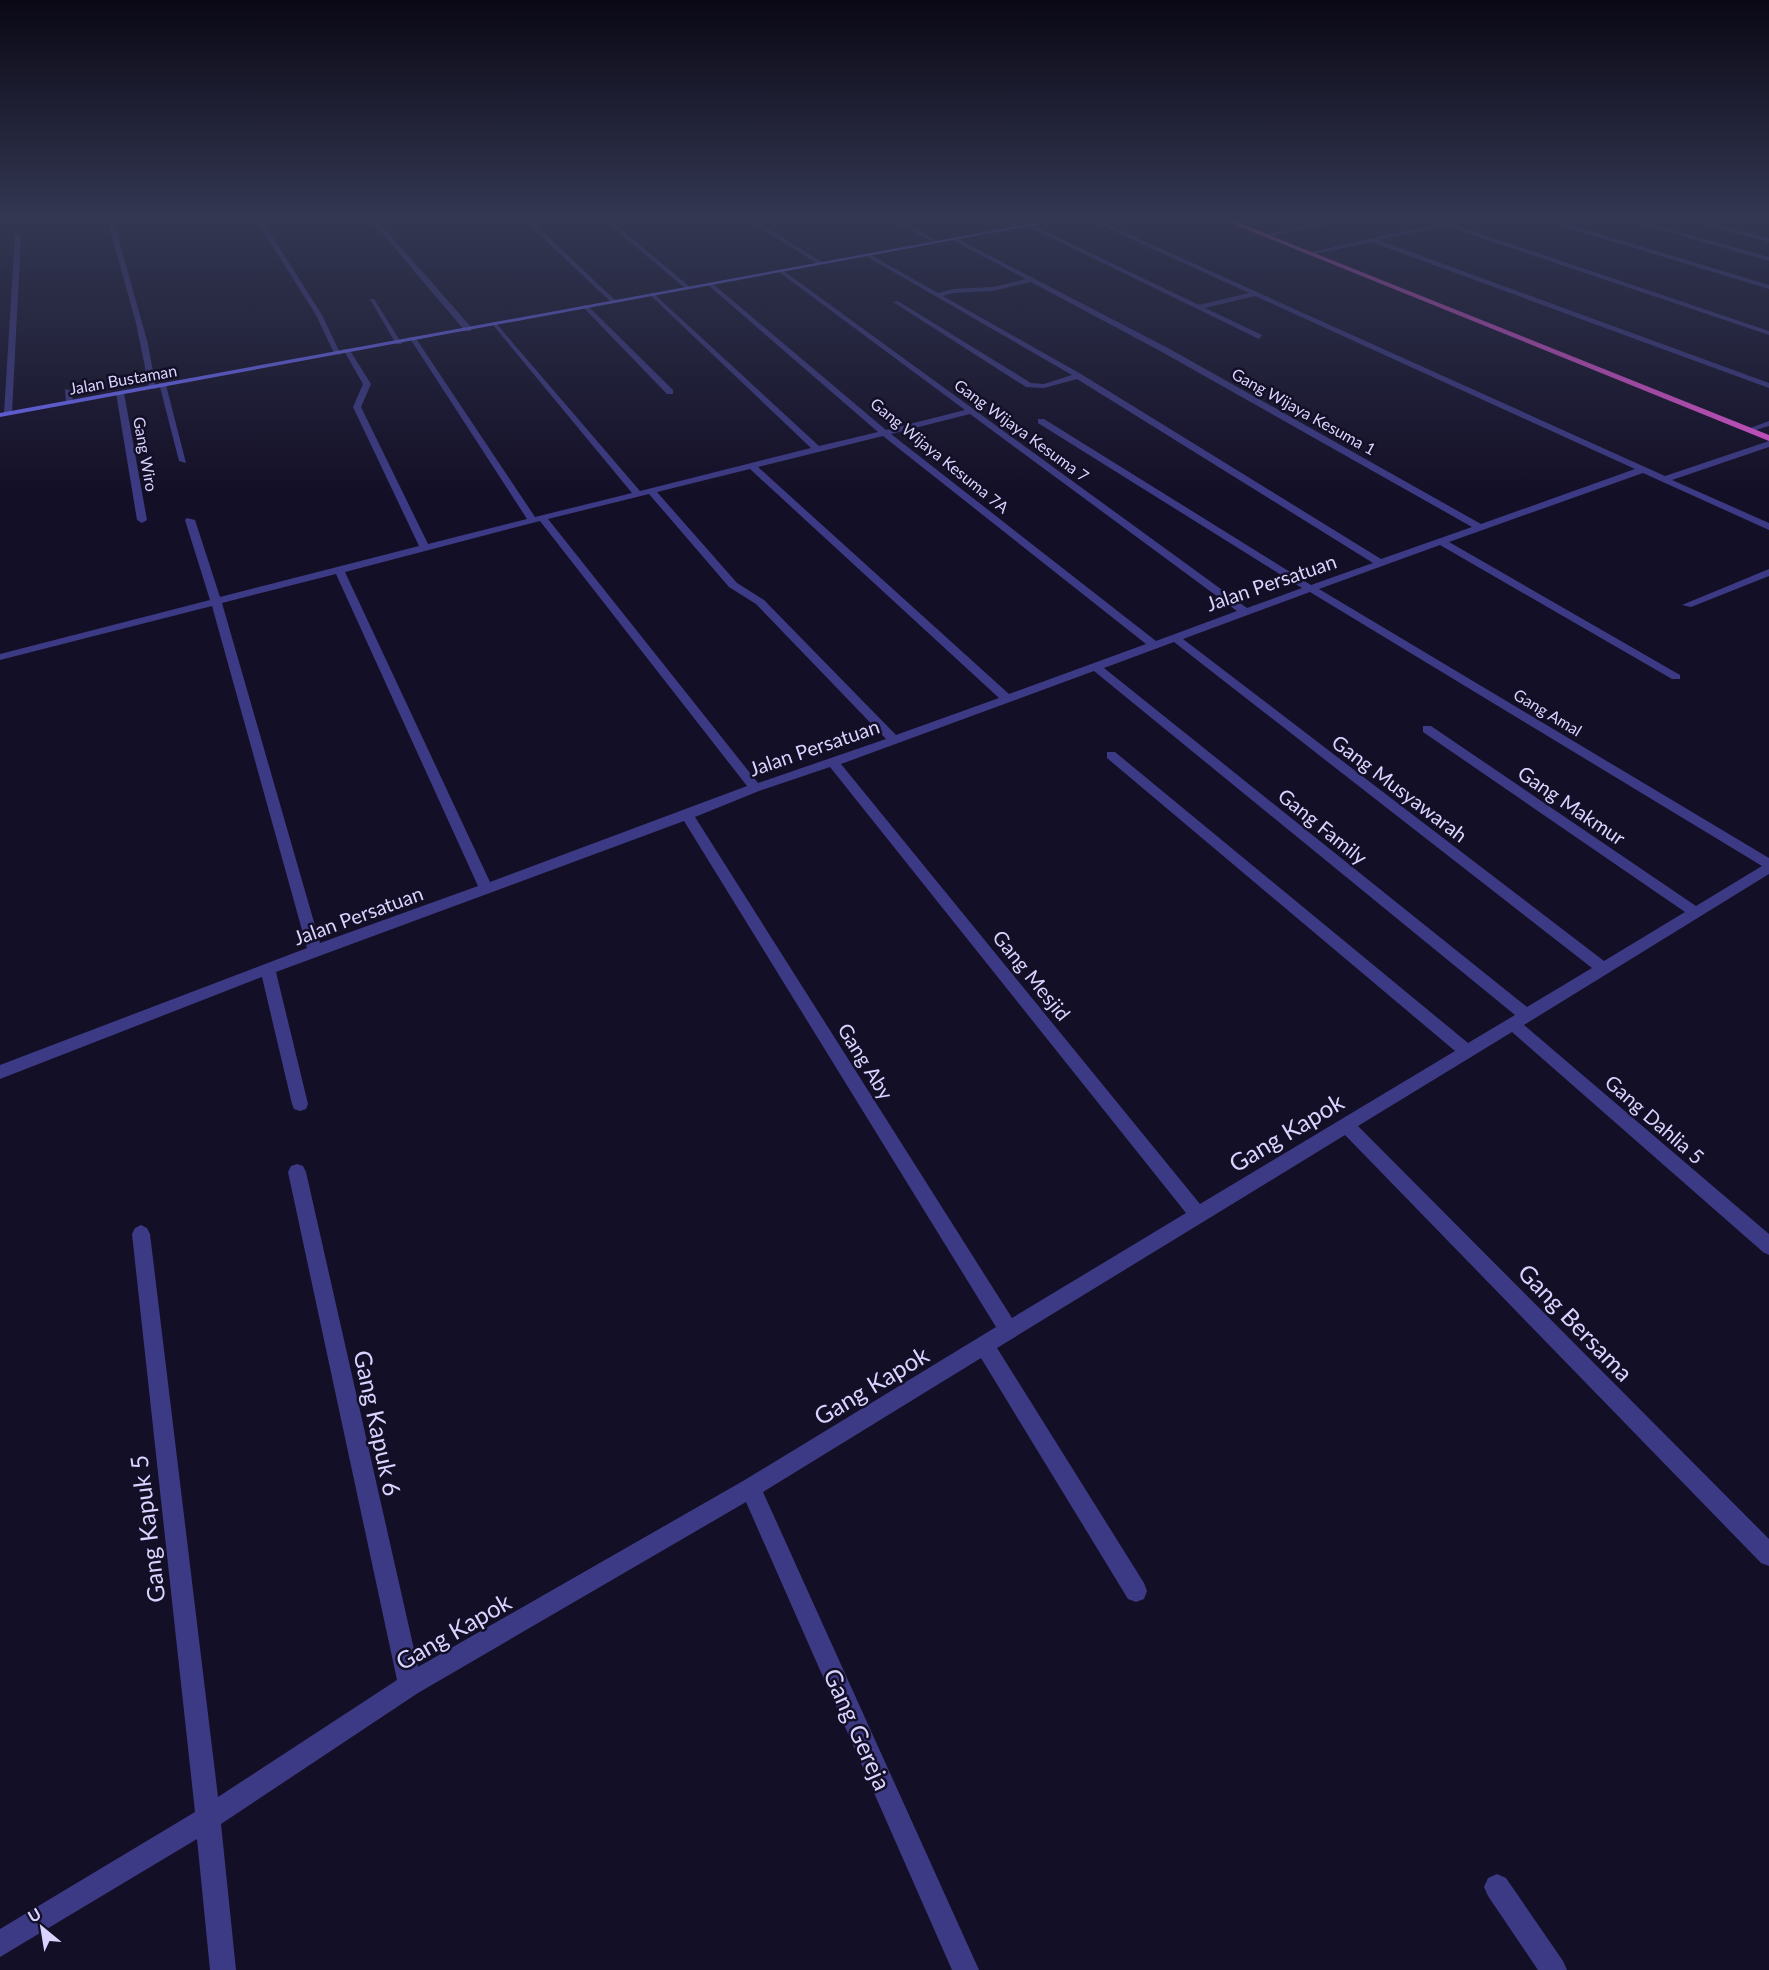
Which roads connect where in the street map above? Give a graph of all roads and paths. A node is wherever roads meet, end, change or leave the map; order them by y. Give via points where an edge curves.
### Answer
1 (12, 311) edge
2 (138, 311) edge
3 (316, 311) edge
4 (379, 311) edge
5 (452, 311) edge
6 (560, 311) edge
7 (590, 311) edge
8 (670, 311) edge
9 (742, 311) edge
10 (835, 311) edge
11 (910, 311) edge
12 (963, 311) edge
13 (1091, 311) edge
14 (1207, 311) edge
15 (1292, 311) edge
16 (1454, 311) edge
17 (1564, 311) edge
18 (1704, 311) edge
19 (495, 324) junction
20 (468, 329) junction
21 (1769, 333) edge
22 (1259, 338) dead end
23 (412, 339) junction
24 (399, 342) junction
25 (342, 352) junction
26 (1078, 376) junction
27 (158, 386) junction
28 (1769, 386) edge
29 (68, 391) dead end
30 (670, 392) dead end
31 (120, 393) junction
32 (70, 402) junction
33 (972, 411) junction
34 (4, 414) edge
35 (1041, 421) dead end
36 (1769, 423) edge
37 (1749, 430) junction
38 (885, 433) junction
39 (1769, 438) edge
40 (1769, 444) edge
41 (817, 449) junction
42 (183, 461) dead end
43 (752, 466) junction
44 (1645, 469) junction
45 (1666, 479) junction
46 (651, 491) junction
47 (638, 494) junction
48 (142, 520) dead end
49 (190, 520) dead end
50 (538, 520) junction
51 (1480, 527) junction
52 (1769, 527) edge
53 (1442, 542) junction
54 (425, 548) junction
55 (1382, 564) junction
56 (339, 570) junction
57 (1769, 572) edge
58 (1311, 589) junction
59 (216, 602) junction
60 (1688, 605) dead end
61 (1245, 612) junction
62 (1174, 638) junction
63 (1155, 645) junction
64 (0, 657) edge
65 (1095, 666) junction
66 (1676, 677) dead end
67 (1006, 698) junction
68 (1427, 729) dead end
69 (894, 740) junction
70 (1111, 755) dead end
71 (833, 762) junction
72 (754, 788) junction
73 (687, 815) junction
74 (1769, 866) edge
75 (486, 888) junction
76 (1696, 913) junction
77 (315, 951) junction
78 (1604, 969) junction
79 (268, 970) junction
80 (1520, 1020) junction
81 (1468, 1052) junction
82 (0, 1072) edge
83 (300, 1104) dead end
84 (1346, 1125) junction
85 (297, 1172) dead end
86 (1198, 1215) junction
87 (141, 1234) dead end
88 (1769, 1246) edge
89 (1009, 1330) junction
90 (985, 1346) junction
91 (750, 1488) junction
92 (1769, 1555) edge
93 (1136, 1591) dead end
94 (410, 1685) junction
95 (208, 1818) junction
96 (1497, 1887) dead end
97 (0, 1944) edge
98 (223, 1970) edge
99 (966, 1970) edge
100 (1554, 1970) edge

1 - 34 street
2 - 27 street
3 - 25 street
4 - 24 street
5 - 20 street
6 - 19 main road, Jalan Bustaman
7 - 30 street
8 - 41 street
9 - 38 street, Gang Wijaya Kesuma 7A
10 - 33 street, Gang Wijaya Kesuma 7
11 - 26 street via 1029,385 1044,386
12 - 26 street
13 - 51 street, Gang Wijaya Kesuma 1
14 - 22 street
15 - 44 street
16 - 37 highway
17 - 28 street
18 - 21 street
19 - 20 main road, Jalan Bustaman
19 - 47 street
20 - 23 main road, Jalan Bustaman
23 - 24 main road, Jalan Bustaman
23 - 50 street
24 - 25 main road, Jalan Bustaman
25 - 27 main road, Jalan Bustaman
25 - 54 street via 367,384 357,407
26 - 55 street
27 - 31 main road, Jalan Bustaman
27 - 42 street
29 - 32 street
31 - 32 main road, Jalan Bustaman
31 - 48 street, Gang Wiro
32 - 34 main road, Jalan Bustaman
33 - 38 street
33 - 61 street, Gang Wijaya Kesuma 7
35 - 58 street, Gang Amal
36 - 37 street
37 - 39 highway
38 - 41 street
38 - 63 street, Gang Wijaya Kesuma 7A
40 - 45 street
41 - 43 street
43 - 46 street
43 - 67 street
44 - 45 street
44 - 51 street, Jalan Persatuan
45 - 52 street
46 - 47 street
46 - 69 street via 734,585 760,602
47 - 50 street
49 - 59 street
50 - 54 street
50 - 72 street
51 - 53 street, Jalan Persatuan
53 - 55 street, Jalan Persatuan
53 - 66 street
54 - 56 street
55 - 58 street, Jalan Persatuan
56 - 59 street
56 - 75 street
57 - 60 street
58 - 61 street, Jalan Persatuan
58 - 74 street, Gang Amal
59 - 64 street
59 - 77 street
61 - 62 street, Jalan Persatuan
62 - 63 street, Jalan Persatuan
62 - 78 street, Gang Musyawarah
63 - 65 street, Jalan Persatuan
65 - 67 street, Jalan Persatuan
65 - 80 street, Gang Family
67 - 69 street, Jalan Persatuan
68 - 76 street, Gang Makmur
69 - 71 street, Jalan Persatuan
70 - 81 street
71 - 72 street, Jalan Persatuan
71 - 86 street, Gang Mesjid
72 - 73 street, Jalan Persatuan
73 - 75 street, Jalan Persatuan
73 - 89 street, Gang Aby
74 - 76 street, Gang Kapok
75 - 77 street, Jalan Persatuan
76 - 78 street, Gang Kapok
77 - 79 street, Jalan Persatuan
78 - 80 street, Gang Kapok
79 - 82 street, Jalan Persatuan
79 - 83 street
80 - 81 street, Gang Kapok
80 - 88 street, Gang Dahlia 5
81 - 84 street, Gang Kapok
84 - 86 street, Gang Kapok
84 - 92 street, Gang Bersama
85 - 94 street, Gang Kapuk 6
86 - 89 street, Gang Kapok
87 - 95 street, Gang Kapuk 5
89 - 90 street, Gang Kapok
90 - 91 street, Gang Kapok
90 - 93 street
91 - 94 street, Gang Kapok
91 - 99 street, Gang Gereja
94 - 95 street, Gang Kapok
95 - 97 street, Gang Kapok
95 - 98 street, Gang Kapuk 5
96 - 100 street

